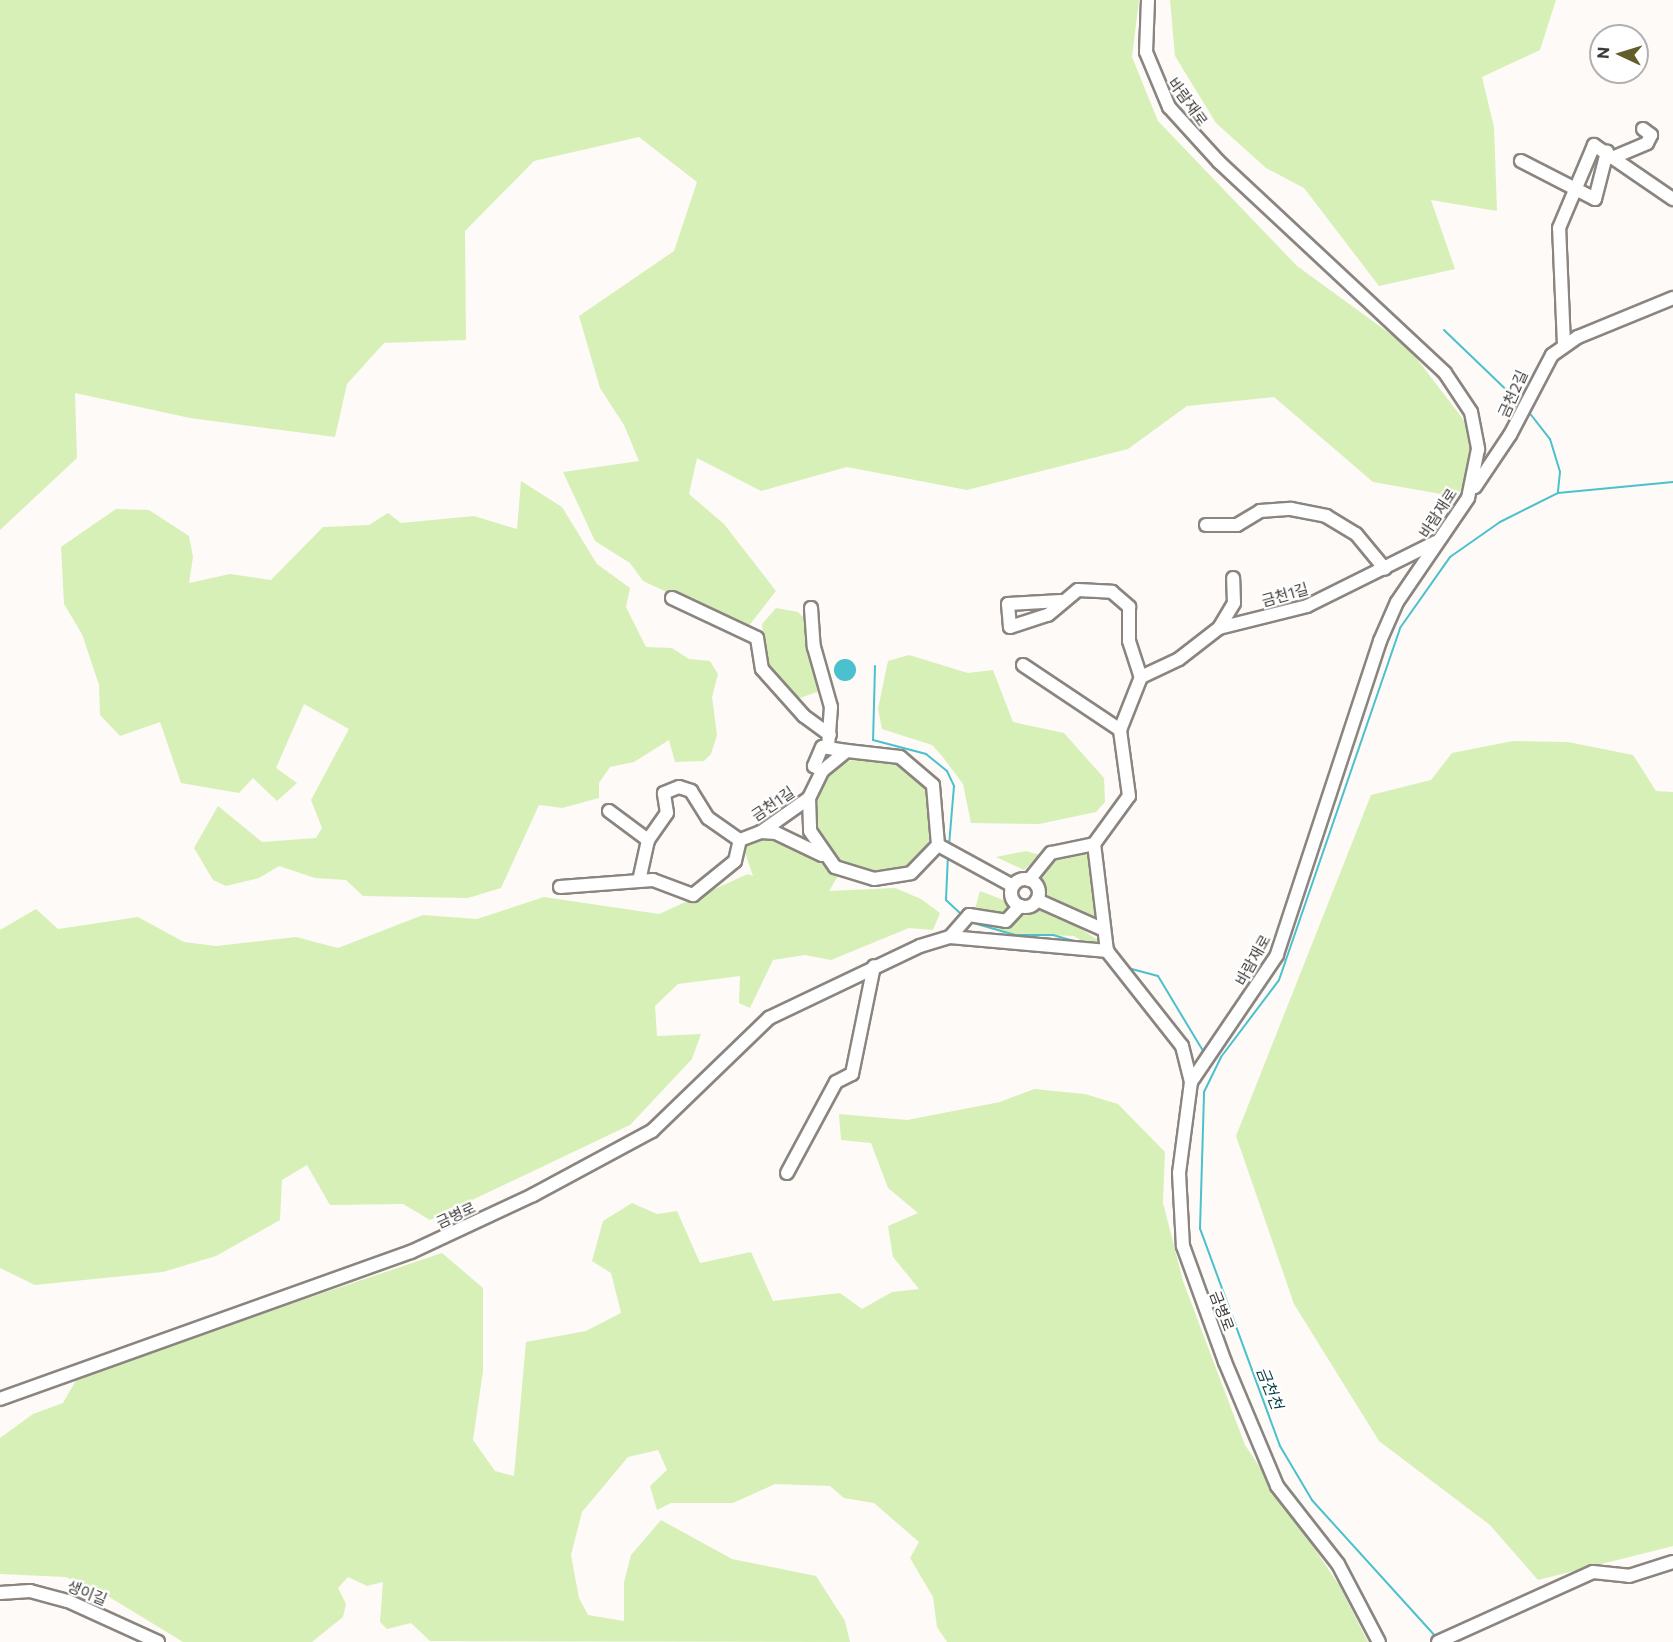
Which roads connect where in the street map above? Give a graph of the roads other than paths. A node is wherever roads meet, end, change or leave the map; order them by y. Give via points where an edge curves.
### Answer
1 (1148, 0) edge
2 (1643, 129) dead end
3 (1609, 155) junction
4 (1521, 161) dead end
5 (1571, 190) junction
6 (1673, 199) edge
7 (1673, 298) edge
8 (1564, 345) junction
9 (1468, 498) junction
10 (1206, 525) dead end
11 (1440, 540) junction
12 (1385, 569) junction
13 (1233, 578) dead end
14 (672, 598) dead end
15 (1061, 601) dead end
16 (811, 608) dead end
17 (1219, 628) junction
18 (1023, 665) dead end
19 (1141, 677) junction
20 (1120, 730) junction
21 (829, 741) junction
22 (847, 751) junction
23 (822, 771) junction
24 (809, 798) junction
25 (609, 811) dead end
26 (761, 832) junction
27 (648, 840) junction
28 (740, 840) junction
29 (1095, 844) junction
30 (944, 848) junction
31 (822, 855) junction
32 (1029, 880) junction
33 (639, 881) junction
34 (1013, 886) junction
35 (560, 887) dead end
36 (1037, 900) junction
37 (1020, 906) junction
38 (1104, 930) junction
39 (950, 937) junction
40 (1109, 955) junction
41 (874, 966) junction
42 (1191, 1082) junction
43 (787, 1173) dead end
44 (0, 1399) edge
45 (1673, 1562) edge
46 (0, 1593) edge
47 (1442, 1640) edge
48 (158, 1642) edge
49 (1379, 1642) edge

1 - 9 street, 바람재로 via 1146,52 1169,107 1218,162 1455,386 1471,412 1478,449
2 - 3 street via 1650,135 1647,143
3 - 5 street via 1594,145
3 - 5 street via 1595,199
3 - 6 street
4 - 5 street
5 - 8 street via 1559,228
7 - 8 street, 금천2길
8 - 9 street, 금천2길 via 1540,370 1510,435
9 - 11 street, 바람재로
10 - 12 street via 1237,525 1260,511 1292,509 1326,516 1356,534
11 - 12 street, 금천1길
11 - 42 street, 바람재로 via 1397,602 1380,641 1277,955
12 - 17 street, 금천1길 via 1307,606
13 - 17 street via 1234,603
14 - 21 street via 757,638 762,669
15 - 19 street via 1088,588 1126,600 1131,651
16 - 21 street via 814,647 831,707
17 - 19 street, 금천1길 via 1179,659
18 - 20 street
19 - 20 street
20 - 29 street via 1129,796
21 - 22 street
21 - 23 street via 818,752 814,766
22 - 23 street
22 - 30 street via 900,757 925,774 938,804
23 - 24 street
24 - 26 street, 금천1길
24 - 31 street, 금천1길 via 810,831
25 - 27 street
26 - 28 street, 금천1길
26 - 31 street via 776,833
27 - 28 street via 667,813 664,793 679,787 691,791 708,818
27 - 33 street
28 - 33 street via 735,861 693,895 661,882
29 - 32 street via 1051,853
29 - 38 street
30 - 31 street via 911,873 890,880 855,876
30 - 34 street
32 - 34 street
32 - 36 street via 1038,888
33 - 35 street
34 - 37 street via 1013,900
36 - 37 street
36 - 38 street
37 - 39 street via 1006,921 965,918
38 - 40 street
39 - 40 street, 금병로
39 - 41 street, 금병로
40 - 42 street, 금병로 via 1176,1034
41 - 43 street via 853,1069 836,1082
41 - 44 street, 금병로 via 769,1018 652,1131 533,1195 411,1252
42 - 49 street, 금병로 via 1179,1173 1189,1266 1277,1486 1338,1564
45 - 47 street via 1629,1576 1593,1572
46 - 48 street, 생이길 via 30,1591 68,1600

